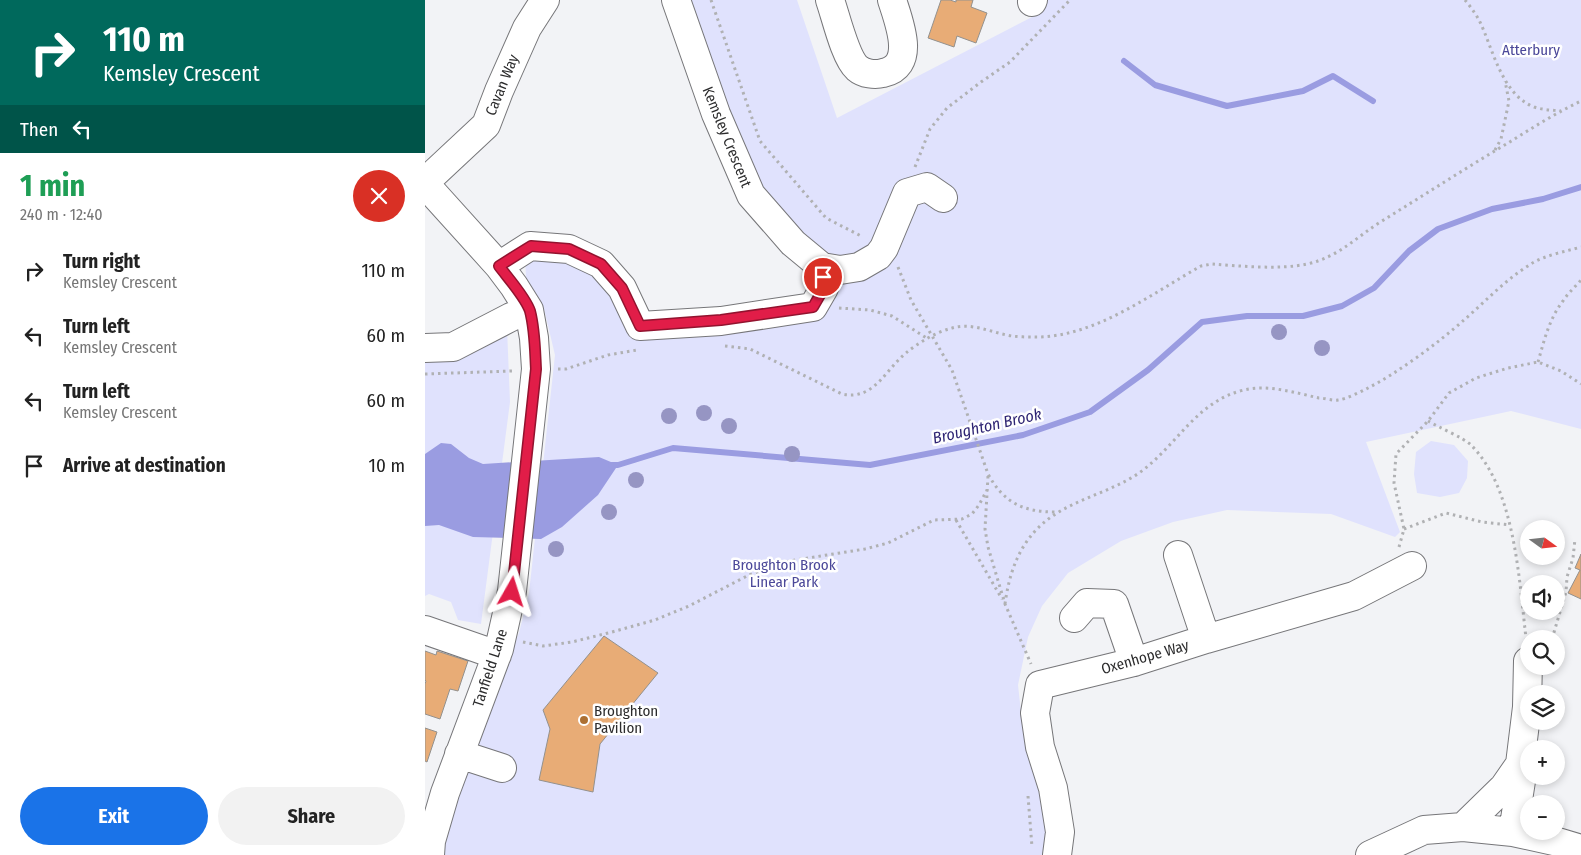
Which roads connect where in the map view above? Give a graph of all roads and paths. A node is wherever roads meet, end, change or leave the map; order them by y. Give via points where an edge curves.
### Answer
1 (545, 0) edge
2 (676, 0) edge
3 (711, 0) edge
4 (830, 0) edge
5 (892, 0) edge
6 (1070, 0) edge
7 (1465, 0) edge
8 (1504, 79) junction
9 (1581, 101) edge
10 (1561, 111) junction
11 (1495, 150) junction
12 (425, 183) edge
13 (907, 193) junction
14 (943, 198) dead end
15 (1581, 247) edge
16 (884, 248) junction
17 (499, 266) junction
18 (822, 267) junction
19 (1581, 280) edge
20 (813, 307) junction
21 (529, 310) junction
22 (932, 336) junction
23 (928, 339) junction
24 (722, 346) dead end
25 (425, 348) edge
26 (640, 349) dead end
27 (1538, 362) junction
28 (536, 369) junction
29 (425, 374) edge
30 (1581, 384) edge
31 (1427, 421) junction
32 (988, 474) junction
33 (987, 490) junction
34 (1056, 512) junction
35 (955, 520) junction
36 (1510, 525) junction
37 (1404, 529) junction
38 (1575, 539) dead end
39 (1178, 555) dead end
40 (1412, 566) joint
41 (1005, 604) junction
42 (1074, 618) dead end
43 (430, 624) edge
44 (1524, 630) edge
45 (1555, 630) edge
46 (1206, 639) junction
47 (499, 646) junction
48 (1134, 662) junction
49 (1527, 675) edge
50 (1040, 686) junction
51 (1523, 740) edge
52 (459, 754) junction
53 (1520, 765) edge
54 (502, 768) dead end
55 (1520, 785) edge
56 (1463, 827) junction
57 (1513, 832) junction
58 (1581, 849) edge
59 (430, 855) edge
60 (1057, 855) edge
61 (1370, 855) edge

1 - 12 street, Cavan Way via 527,28 486,125
2 - 18 street, Kemsley Crescent via 716,114 751,194 793,243
3 - 16 path via 760,140 826,218
4 - 5 street via 850,58 858,69 874,75 890,72 902,59 904,44
6 - 13 path via 1010,62 947,108 930,128
7 - 8 path via 1478,19
8 - 10 path via 1522,100 1533,107
8 - 11 path via 1509,101 1501,139
9 - 10 path
10 - 11 path
11 - 22 path via 1325,259 1291,267 1201,266 1136,305 1056,336 1013,336 965,326
12 - 17 street, Tanfield Lane
13 - 14 street via 927,187
13 - 16 street
15 - 34 path via 1533,262 1460,324 1365,389 1337,401 1267,388 1229,394 1201,411 1140,472
16 - 18 street via 859,268 840,270
16 - 22 path via 891,251 911,300
17 - 20 street via 531,246 569,249 601,264 622,288 640,326 721,320
17 - 21 street, Tanfield Lane
18 - 20 street via 824,288
19 - 27 path via 1562,301 1548,327
20 - 23 path via 870,310 893,316
21 - 25 street via 453,346
21 - 28 street, Tanfield Lane
22 - 23 path
22 - 32 path via 953,370
23 - 24 path via 905,354 877,384 853,396 842,394 751,349
26 - 28 path via 566,368
27 - 30 path
27 - 31 path via 1476,378 1449,393
28 - 29 path
28 - 47 street, Tanfield Lane via 512,592
31 - 36 path via 1470,444 1493,474
31 - 37 path via 1396,454 1394,483
32 - 33 path
32 - 34 path via 1003,496 1016,504 1043,512
33 - 35 path via 971,514
33 - 41 path via 985,529
34 - 41 path via 1037,529 1019,554 1012,569
35 - 41 path
35 - 47 path via 934,520 888,544 781,563 655,620 612,632 543,646
36 - 37 path via 1446,513
36 - 44 path
37 - 40 path via 1399,547
38 - 45 path via 1566,592
39 - 46 street
40 - 46 street, Oxenhope Way via 1354,596
41 - 50 path
42 - 48 street via 1087,603 1114,604
43 - 47 street
46 - 48 street, Oxenhope Way
47 - 52 street, Tanfield Lane
48 - 50 street, Oxenhope Way
49 - 51 street
50 - 60 street via 1035,712 1060,832
52 - 54 street
52 - 59 street, Tanfield Lane via 431,841
53 - 56 street via 1504,787
55 - 57 street
56 - 57 street
56 - 61 street via 1424,830
57 - 58 street

